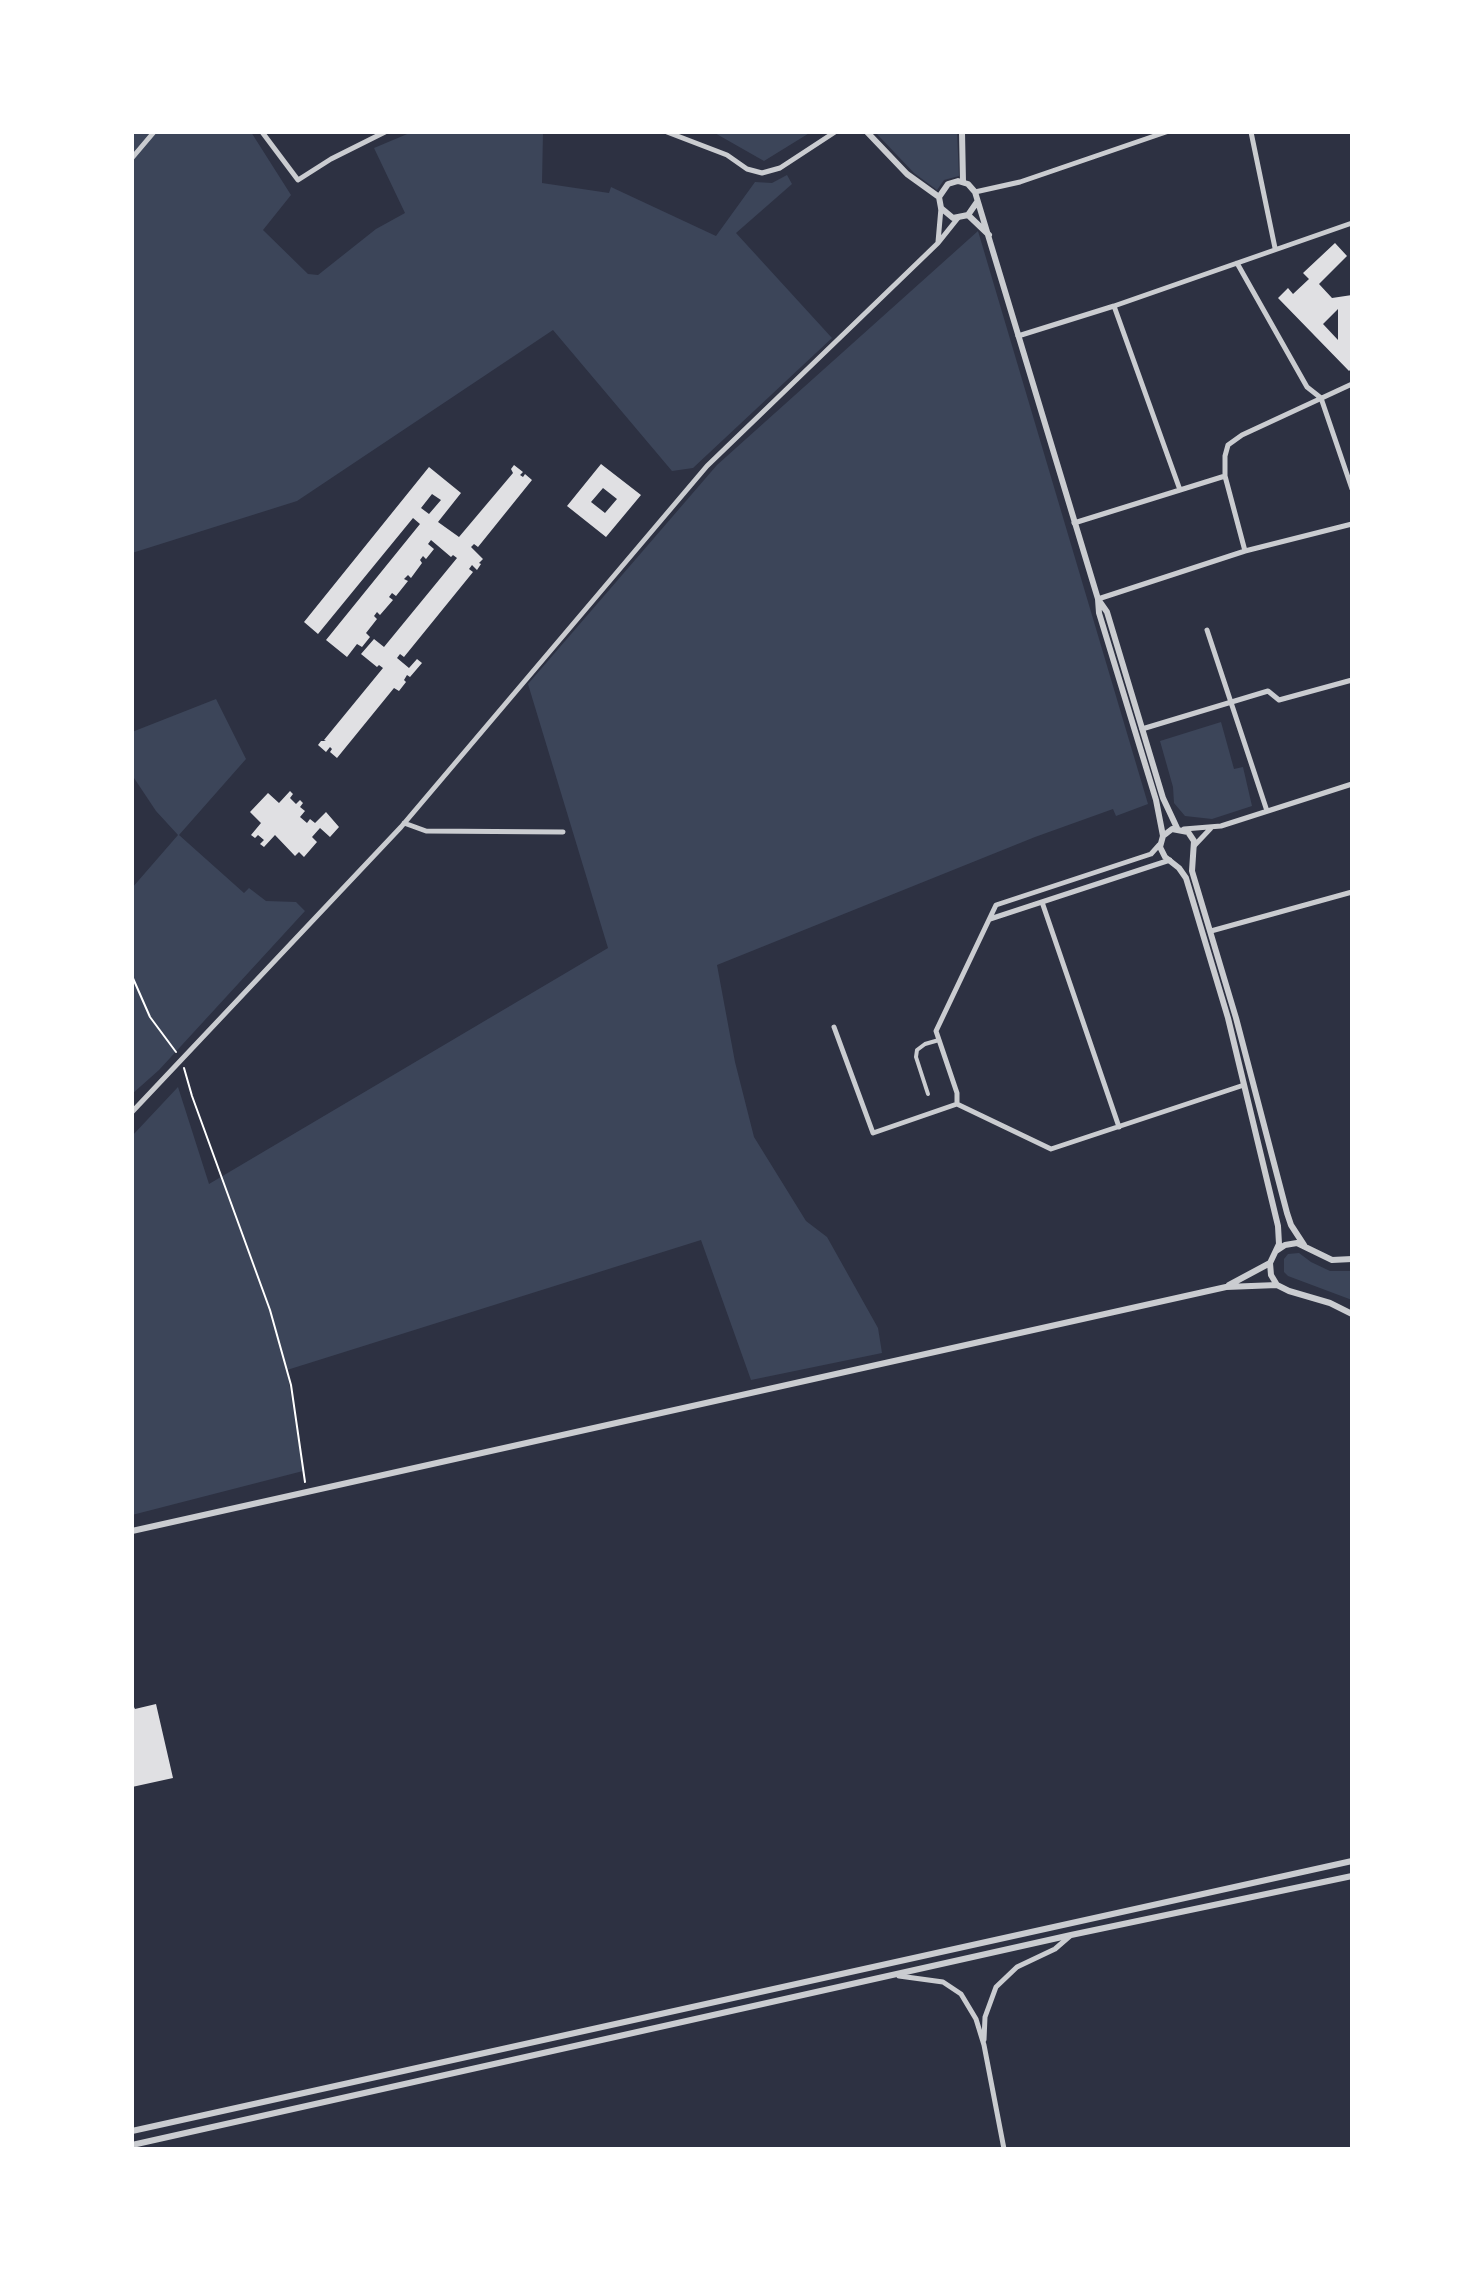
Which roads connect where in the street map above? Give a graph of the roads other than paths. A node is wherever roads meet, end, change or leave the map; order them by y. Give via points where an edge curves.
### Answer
1 (154, 132) edge
2 (262, 132) edge
3 (385, 132) edge
4 (667, 132) edge
5 (835, 132) edge
6 (867, 132) edge
7 (962, 132) edge
8 (1166, 132) edge
9 (1251, 132) edge
10 (132, 158) edge
11 (963, 182) junction
12 (975, 192) junction
13 (939, 197) junction
14 (977, 202) junction
15 (941, 208) junction
16 (968, 215) junction
17 (958, 218) junction
18 (1352, 223) edge
19 (989, 235) junction
20 (938, 243) junction
21 (1275, 248) junction
22 (1237, 263) junction
23 (1114, 306) junction
24 (1018, 336) junction
25 (1352, 384) edge
26 (1321, 398) junction
27 (1352, 458) edge
28 (1342, 459) junction
29 (1225, 476) junction
30 (1352, 489) edge
31 (1180, 490) junction
32 (1074, 523) junction
33 (1352, 524) edge
34 (1245, 551) junction
35 (1098, 599) junction
36 (1207, 630) dead end
37 (1352, 680) edge
38 (1232, 702) junction
39 (1142, 729) junction
40 (1352, 784) edge
41 (1267, 811) junction
42 (404, 823) junction
43 (1180, 828) junction
44 (1212, 828) junction
45 (563, 832) dead end
46 (1162, 838) junction
47 (1193, 849) junction
48 (1170, 860) junction
49 (1352, 892) edge
50 (1042, 902) junction
51 (989, 919) junction
52 (1211, 931) junction
53 (834, 1027) dead end
54 (939, 1040) junction
55 (1244, 1085) junction
56 (928, 1094) dead end
57 (957, 1104) junction
58 (132, 1112) edge
59 (1119, 1127) junction
60 (1304, 1245) junction
61 (1276, 1251) junction
62 (1352, 1259) edge
63 (1270, 1263) junction
64 (1277, 1285) junction
65 (1226, 1287) junction
66 (1352, 1314) edge
67 (132, 1531) edge
68 (1352, 1861) edge
69 (1352, 1876) edge
70 (1071, 1935) junction
71 (899, 1976) junction
72 (984, 2045) junction
73 (132, 2131) edge
74 (132, 2145) edge
75 (1004, 2149) edge

1 - 10 street
2 - 3 street via 298,180
4 - 5 street via 762,173 780,168
6 - 13 street via 907,174
7 - 11 street
8 - 12 street
9 - 21 street
11 - 12 street
11 - 13 street via 948,184
12 - 14 street
13 - 15 street
14 - 16 street
14 - 19 street
15 - 17 street
15 - 20 street
16 - 17 street
16 - 19 street
17 - 20 street
18 - 21 street
19 - 24 street
20 - 42 street via 707,466
21 - 22 street
22 - 23 street
22 - 26 street via 1307,387
23 - 24 street
23 - 31 street
24 - 32 street
25 - 26 street
26 - 28 street
26 - 29 street via 1228,445
27 - 28 street
28 - 30 street
29 - 31 street
29 - 34 street
31 - 32 street
32 - 35 street
33 - 34 street
34 - 35 street
35 - 39 street via 1107,612
35 - 46 street via 1156,800
36 - 38 street
37 - 38 street via 1279,700 1268,691
38 - 39 street
38 - 41 street
39 - 43 street via 1163,798
40 - 41 street
41 - 44 street
42 - 45 street via 426,831
42 - 58 street
43 - 44 street
43 - 46 street
43 - 47 street via 1192,836
44 - 47 street
46 - 48 street via 1162,852
46 - 51 street via 1151,854 996,905
47 - 48 street via 1185,859
47 - 52 street via 1192,871
48 - 50 street
48 - 55 street via 1186,878
49 - 52 street
50 - 51 street
50 - 59 street
51 - 54 street via 936,1031
52 - 60 street via 1287,1213
53 - 57 street via 873,1133
54 - 56 street via 917,1050
54 - 57 street
55 - 59 street
55 - 61 street via 1278,1226
57 - 59 street via 1051,1149
60 - 61 street via 1291,1243
60 - 62 street via 1332,1260
61 - 63 street
63 - 64 street
63 - 65 street
64 - 65 street
64 - 66 street
65 - 67 street
68 - 73 street
69 - 70 street
70 - 71 street
70 - 72 street via 1017,1967 996,1987 985,2017
71 - 72 street via 943,1982 961,1994
71 - 74 street
72 - 75 street

